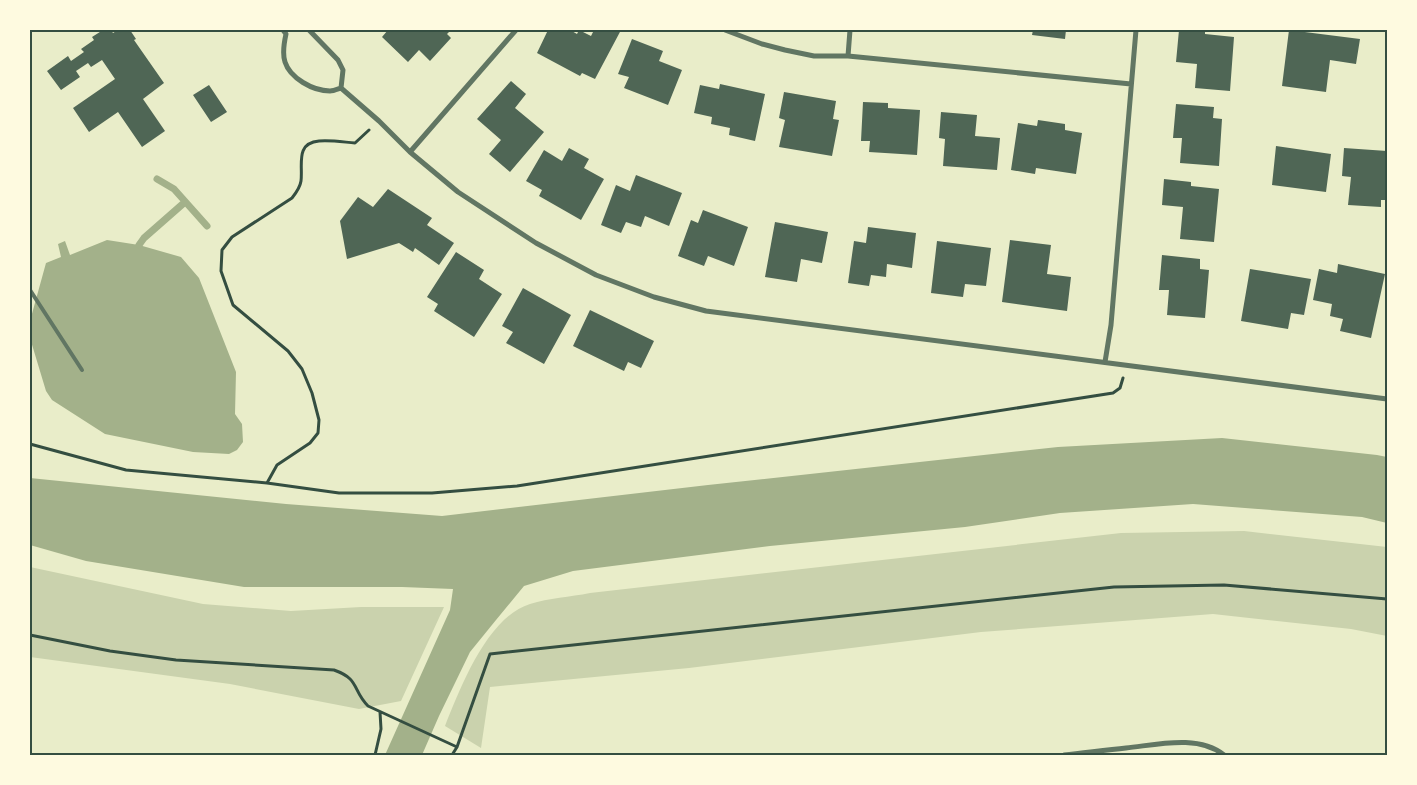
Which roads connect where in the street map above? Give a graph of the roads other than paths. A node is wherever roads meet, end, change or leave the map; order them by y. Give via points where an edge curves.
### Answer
1 (310, 30) edge
2 (516, 30) edge
3 (725, 30) edge
4 (850, 30) edge
5 (1136, 30) edge
6 (286, 31) edge
7 (848, 56) junction
8 (1131, 84) junction
9 (341, 88) junction
10 (410, 152) junction
11 (30, 290) edge
12 (1106, 362) junction
13 (82, 370) dead end
14 (1387, 399) edge
15 (1064, 755) edge
16 (1224, 755) edge

1 - 9 street via 338,60 343,70
2 - 10 street
3 - 7 street via 785,50 814,56
4 - 7 street
5 - 8 street
6 - 9 street via 283,52 292,75 319,89 331,92
7 - 8 street
8 - 12 street
9 - 10 street
10 - 12 street via 458,192 536,244 596,274 654,297 706,311
11 - 13 lane
12 - 14 street
15 - 16 street via 1173,742 1202,746

